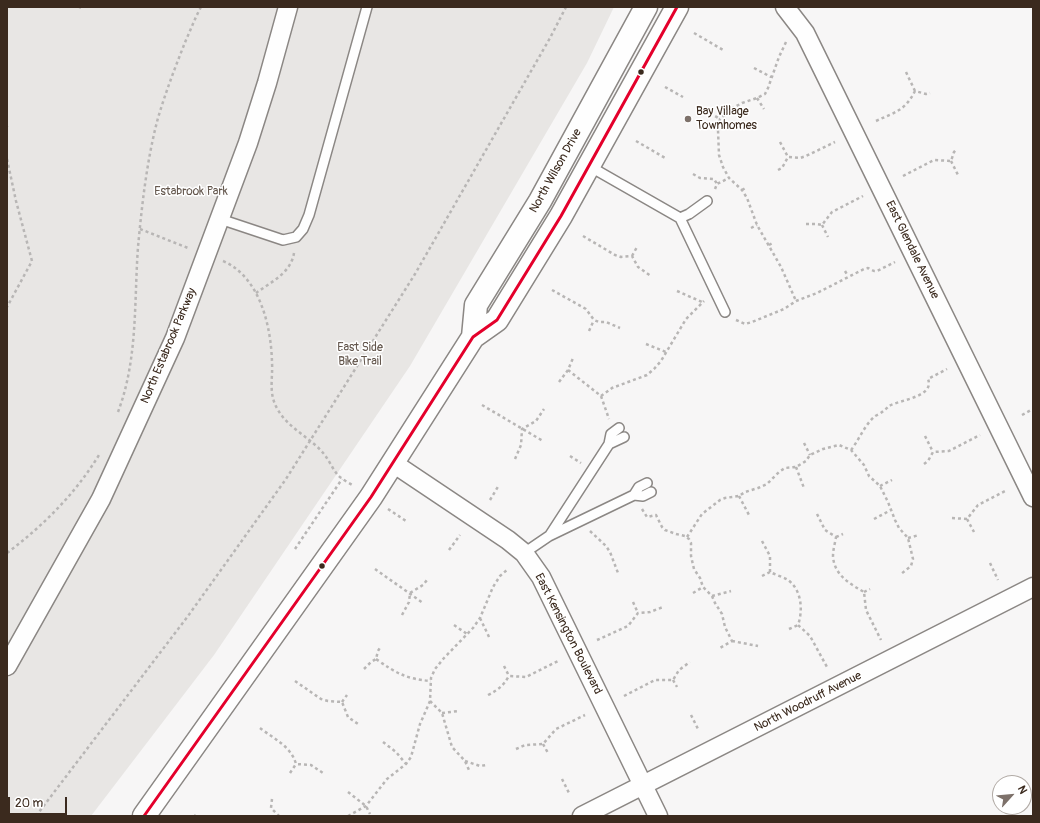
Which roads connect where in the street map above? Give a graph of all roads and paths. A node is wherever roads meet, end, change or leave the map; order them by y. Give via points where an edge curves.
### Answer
1 (201, 7) edge
2 (288, 7) edge
3 (367, 7) edge
4 (566, 7) edge
5 (646, 7) edge
6 (677, 7) edge
7 (785, 7) edge
8 (694, 33) dead end
9 (786, 42) dead end
10 (725, 51) dead end
11 (754, 68) dead end
12 (906, 72) dead end
13 (771, 77) junction
14 (665, 87) dead end
15 (915, 91) junction
16 (930, 93) dead end
17 (683, 97) dead end
18 (757, 98) junction
19 (764, 109) dead end
20 (710, 113) dead end
21 (720, 120) junction
22 (876, 121) dead end
23 (636, 141) dead end
24 (780, 142) dead end
25 (835, 142) dead end
26 (957, 149) dead end
27 (788, 157) junction
28 (7, 159) edge
29 (667, 159) dead end
30 (950, 161) junction
31 (589, 166) junction
32 (778, 170) dead end
33 (693, 174) dead end
34 (903, 176) dead end
35 (959, 177) dead end
36 (717, 184) dead end
37 (747, 187) dead end
38 (742, 190) junction
39 (863, 196) dead end
40 (707, 201) dead end
41 (680, 218) junction
42 (220, 219) junction
43 (806, 224) dead end
44 (757, 225) junction
45 (822, 225) junction
46 (751, 228) dead end
47 (140, 229) junction
48 (583, 236) dead end
49 (296, 237) junction
50 (828, 238) dead end
51 (774, 242) dead end
52 (769, 245) junction
53 (637, 247) dead end
54 (206, 255) junction
55 (632, 256) junction
56 (895, 262) dead end
57 (845, 271) dead end
58 (651, 276) dead end
59 (848, 276) junction
60 (552, 290) dead end
61 (677, 291) dead end
62 (256, 293) junction
63 (796, 301) junction
64 (702, 302) junction
65 (710, 305) dead end
66 (7, 307) edge
67 (728, 315) joint
68 (594, 320) junction
69 (620, 328) dead end
70 (589, 331) dead end
71 (473, 337) junction
72 (646, 344) dead end
73 (666, 352) junction
74 (573, 358) dead end
75 (947, 369) dead end
76 (568, 370) junction
77 (559, 382) dead end
78 (601, 396) junction
79 (482, 405) dead end
80 (544, 409) dead end
81 (1033, 409) edge
82 (117, 415) dead end
83 (1022, 415) dead end
84 (522, 429) junction
85 (617, 429) joint
86 (980, 435) dead end
87 (925, 436) dead end
88 (624, 437) dead end
89 (310, 441) junction
90 (543, 442) dead end
91 (804, 443) dead end
92 (609, 444) junction
93 (851, 450) junction
94 (933, 452) junction
95 (100, 453) dead end
96 (570, 456) dead end
97 (810, 456) junction
98 (515, 459) dead end
99 (393, 463) junction
100 (583, 464) dead end
101 (924, 464) dead end
102 (796, 467) junction
103 (342, 479) junction
104 (892, 480) dead end
105 (647, 483) dead end
106 (352, 485) dead end
107 (499, 485) dead end
108 (880, 486) junction
109 (804, 488) dead end
110 (1008, 490) dead end
111 (651, 492) dead end
112 (634, 495) junction
113 (738, 496) junction
114 (1033, 497) edge
115 (490, 500) dead end
116 (891, 510) junction
117 (392, 511) dead end
118 (642, 511) dead end
119 (818, 514) dead end
120 (749, 515) dead end
121 (952, 518) dead end
122 (874, 519) dead end
123 (967, 519) junction
124 (406, 521) dead end
125 (589, 529) dead end
126 (974, 532) dead end
127 (842, 534) dead end
128 (460, 535) dead end
129 (919, 535) dead end
130 (549, 536) junction
131 (836, 537) junction
132 (686, 538) junction
133 (908, 538) junction
134 (762, 541) dead end
135 (295, 549) dead end
136 (449, 550) dead end
137 (7, 553) edge
138 (524, 554) junction
139 (990, 563) dead end
140 (375, 569) dead end
141 (508, 570) dead end
142 (770, 572) junction
143 (618, 573) dead end
144 (901, 574) dead end
145 (762, 576) dead end
146 (427, 580) dead end
147 (998, 580) dead end
148 (703, 587) junction
149 (1033, 587) edge
150 (870, 590) dead end
151 (731, 591) dead end
152 (864, 592) junction
153 (410, 593) junction
154 (693, 593) dead end
155 (712, 596) junction
156 (633, 602) dead end
157 (423, 603) dead end
158 (663, 607) dead end
159 (638, 612) junction
160 (402, 615) dead end
161 (480, 618) junction
162 (454, 625) dead end
163 (798, 625) junction
164 (789, 629) dead end
165 (467, 634) junction
166 (490, 639) dead end
167 (597, 640) dead end
168 (881, 640) dead end
169 (732, 641) junction
170 (381, 646) dead end
171 (758, 646) dead end
172 (720, 648) dead end
173 (376, 659) junction
174 (558, 660) dead end
175 (690, 662) dead end
176 (7, 666) edge
177 (504, 666) dead end
178 (827, 667) dead end
179 (364, 669) dead end
180 (509, 676) junction
181 (295, 680) dead end
182 (673, 680) junction
183 (431, 681) junction
184 (677, 687) dead end
185 (347, 695) dead end
186 (488, 695) dead end
187 (624, 696) dead end
188 (430, 701) junction
189 (342, 702) junction
190 (459, 711) dead end
191 (442, 713) junction
192 (585, 715) dead end
193 (690, 715) dead end
194 (358, 724) dead end
195 (260, 728) dead end
196 (699, 731) dead end
197 (383, 742) dead end
198 (543, 744) junction
199 (516, 749) dead end
200 (548, 753) dead end
201 (465, 761) junction
202 (296, 764) junction
203 (406, 764) junction
204 (486, 765) dead end
205 (469, 770) dead end
206 (290, 773) dead end
207 (323, 773) dead end
208 (562, 779) dead end
209 (643, 786) junction
210 (348, 792) dead end
211 (570, 795) dead end
212 (272, 799) dead end
213 (366, 806) junction
214 (370, 814) dead end
215 (36, 816) edge
216 (144, 816) edge
217 (279, 816) edge
218 (348, 816) edge
219 (582, 816) edge
220 (658, 816) edge

1 - 47 path via 176,64 158,117 149,159
2 - 42 street, North Estabrook Parkway via 248,143
3 - 49 lane via 309,215
4 - 89 path via 414,274
5 - 71 street, North Wilson Drive via 540,201 476,305
6 - 31 street, North Wilson Drive
7 - 114 street, East Glendale Avenue via 805,33
8 - 10 path
9 - 13 path
11 - 13 path
12 - 15 path
13 - 18 path via 765,94
14 - 17 path
15 - 16 path
15 - 22 path via 905,107
18 - 19 path
18 - 21 path via 742,102
20 - 21 path
21 - 38 path via 719,155 722,167
23 - 29 path
24 - 27 path
25 - 27 path via 800,158
26 - 30 path
27 - 32 path
28 - 66 path via 32,261
30 - 34 path via 934,160
30 - 35 path
31 - 41 lane
31 - 71 street, North Wilson Drive via 497,320
33 - 36 path via 700,178 714,179
37 - 38 path
38 - 44 path
39 - 45 path via 832,212
40 - 41 lane
41 - 67 lane
42 - 49 lane via 283,240
42 - 54 street, North Estabrook Parkway
43 - 45 path
44 - 46 path
44 - 52 path
45 - 50 path
47 - 54 path
47 - 82 path via 130,369
48 - 55 path via 615,255
49 - 62 path via 293,259 285,273
51 - 52 path
52 - 63 path
53 - 55 path
54 - 62 path via 233,266
54 - 176 street, North Estabrook Parkway via 175,338 101,500
55 - 58 path via 638,267
56 - 59 path via 877,271 868,268
57 - 59 path
59 - 63 path
60 - 68 path via 586,309
61 - 64 path
62 - 89 path via 264,311 269,335 272,362 271,393 278,410 295,430
63 - 67 path via 784,309 745,324
64 - 65 path via 706,299
64 - 73 path via 686,319
68 - 69 path via 611,323
68 - 70 path
71 - 99 street, North Wilson Drive
72 - 73 path
73 - 78 path via 662,361 647,375 612,388
74 - 76 path
75 - 93 path via 928,379 929,387 924,392 908,402 889,406 875,417
76 - 77 path
76 - 78 path
78 - 85 path
79 - 84 path
80 - 84 path via 536,421
81 - 83 path
84 - 90 path
84 - 98 path via 521,445
85 - 92 lane via 610,434
86 - 94 path via 949,451
87 - 94 path
88 - 92 lane
89 - 103 path via 324,454
89 - 215 path via 286,479 188,616
91 - 97 path
92 - 130 lane
93 - 97 path via 839,445
93 - 108 path via 869,476
94 - 101 path
95 - 137 path via 64,502
96 - 100 path
97 - 102 path
99 - 138 street, East Kensington Boulevard via 508,540
99 - 216 street, North Wilson Drive via 371,498
102 - 109 path
102 - 113 path via 785,468 767,484
103 - 106 path
103 - 135 path
104 - 108 path
105 - 112 lane via 639,487
107 - 115 path
108 - 116 path
110 - 123 path via 978,505
111 - 112 lane via 643,496
112 - 130 lane
113 - 120 path
113 - 132 path via 725,498 702,514
116 - 122 path
116 - 133 path via 899,528
117 - 124 path
118 - 132 path via 647,517 656,515 665,530
119 - 131 path via 825,530
121 - 123 path
123 - 126 path
125 - 143 path via 610,552
127 - 131 path
128 - 136 path
129 - 133 path
130 - 138 lane
131 - 152 path via 833,555 839,572 852,586
132 - 148 path via 690,543 694,569
133 - 144 path via 913,559 911,566
134 - 142 path via 770,556
138 - 209 street, East Kensington Boulevard via 541,577
139 - 147 path
140 - 153 path
141 - 161 path via 500,576
142 - 145 path
142 - 163 path via 789,581 795,588 801,610
146 - 153 path
148 - 154 path
148 - 155 path
149 - 209 street, North Woodruff Avenue
150 - 152 path
151 - 155 path
152 - 168 path via 866,610
153 - 157 path
153 - 160 path via 409,602
155 - 169 path
156 - 159 path
158 - 159 path via 650,612
159 - 167 path via 628,626
161 - 165 path
161 - 166 path
162 - 165 path
163 - 164 path
163 - 178 path via 810,636
165 - 183 path via 435,669
169 - 171 path
169 - 172 path
170 - 173 path
173 - 179 path
173 - 183 path via 408,678
174 - 180 path via 526,676
175 - 182 path via 679,670
177 - 180 path
180 - 186 path via 499,689
181 - 189 path via 321,699
182 - 184 path
182 - 187 path via 655,680
183 - 188 path
185 - 189 path
188 - 191 path
188 - 203 path via 420,724 411,757
189 - 194 path via 348,717
190 - 191 path
191 - 201 path via 452,747
192 - 198 path via 556,729
193 - 196 path
195 - 202 path via 289,749
197 - 203 path
198 - 199 path via 525,744
198 - 200 path
201 - 204 path via 480,766
201 - 205 path
202 - 206 path
202 - 207 path via 312,765
203 - 213 path via 387,779
208 - 211 path
209 - 219 street, North Woodruff Avenue
209 - 220 street, East Kensington Boulevard
210 - 213 path
212 - 217 path via 271,808
213 - 214 path
213 - 218 path

